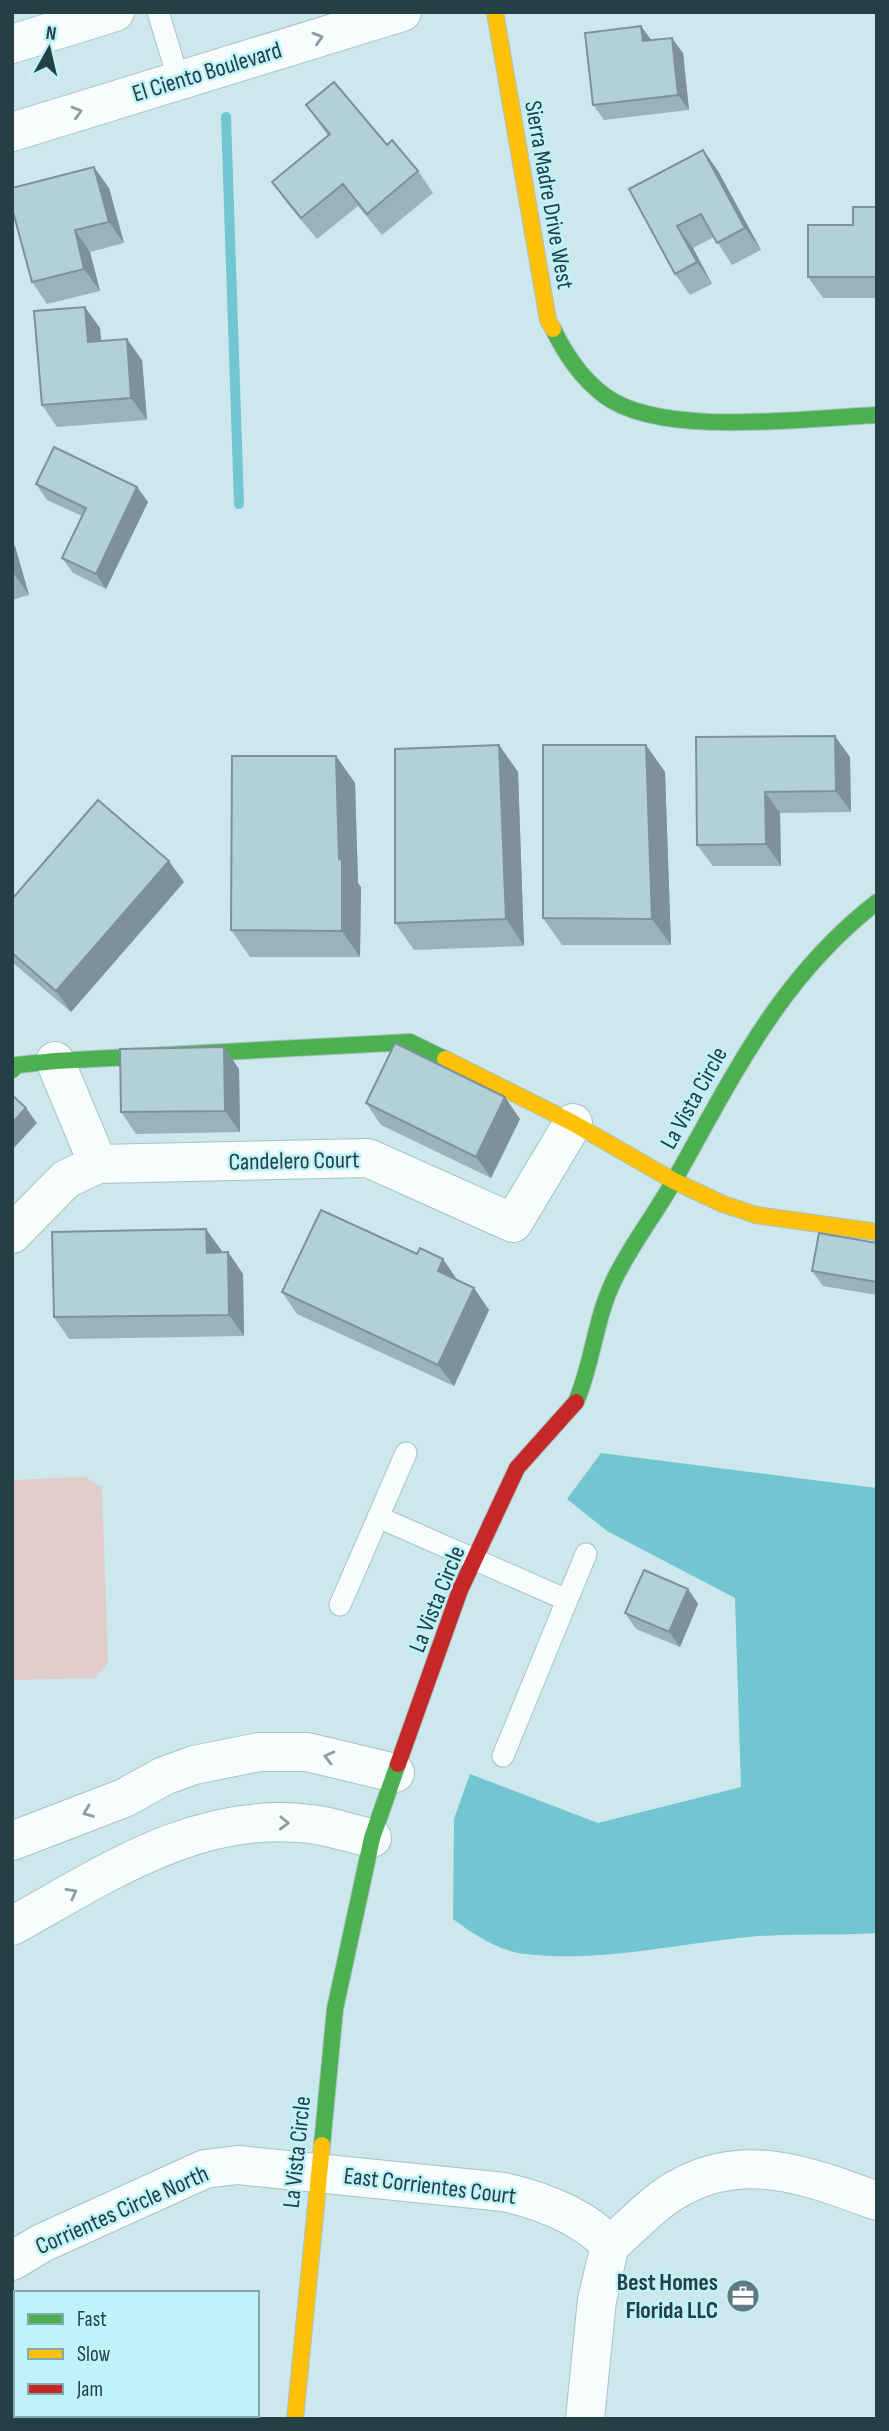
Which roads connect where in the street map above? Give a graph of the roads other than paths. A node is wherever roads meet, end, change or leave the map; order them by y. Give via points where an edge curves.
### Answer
1 (115, 12) edge
2 (158, 12) edge
3 (402, 12) edge
4 (495, 12) edge
5 (12, 44) edge
6 (179, 81) junction
7 (12, 132) edge
8 (877, 415) edge
9 (877, 902) edge
10 (55, 1061) junction
11 (12, 1070) edge
12 (573, 1123) junction
13 (98, 1164) junction
14 (674, 1181) junction
15 (877, 1232) edge
16 (12, 1234) edge
17 (406, 1453) dead end
18 (378, 1517) junction
19 (586, 1554) dead end
20 (477, 1560) junction
21 (567, 1600) junction
22 (340, 1605) dead end
23 (503, 1756) dead end
24 (395, 1773) junction
25 (124, 1797) junction
26 (372, 1838) junction
27 (12, 1842) edge
28 (148, 1850) junction
29 (12, 1926) edge
30 (318, 2173) junction
31 (877, 2201) edge
32 (610, 2245) junction
33 (12, 2261) edge
34 (295, 2419) edge
35 (584, 2419) edge

1 - 5 street
2 - 6 lane
6 -> 3 street, El Ciento Boulevard
4 - 8 street, Sierra Madre Drive West via 548,320 561,351 581,376 608,399 646,416 688,423
7 -> 6 street, El Ciento Boulevard
9 - 14 street, La Vista Circle via 806,967 774,1008 745,1051
10 - 11 street via 17,1065
10 - 12 street via 410,1042
10 - 13 street
12 - 13 street, Candelero Court via 513,1223 368,1158
12 - 14 street
13 - 16 street, Candelero Court via 66,1180
14 - 15 street via 756,1215
14 - 20 street, La Vista Circle via 614,1280 575,1405 517,1468
17 - 18 lane
18 - 20 lane
18 - 22 lane
19 - 21 lane
20 - 21 lane
20 - 24 street, La Vista Circle via 460,1590
21 - 23 lane
24 -> 25 street via 307,1752 259,1752 194,1765
24 - 26 street, La Vista Circle
25 -> 27 street
25 - 28 street
28 -> 26 street via 206,1832 266,1822 310,1824
26 - 30 street, La Vista Circle via 335,2009
29 -> 28 street
30 - 32 street, East Corrientes Court via 527,2197 570,2215
30 - 33 street, Corrientes Circle North via 238,2165 205,2169
30 - 34 street, La Vista Circle
31 - 32 street via 802,2174 767,2169 718,2172 679,2188
32 - 35 street via 597,2300

